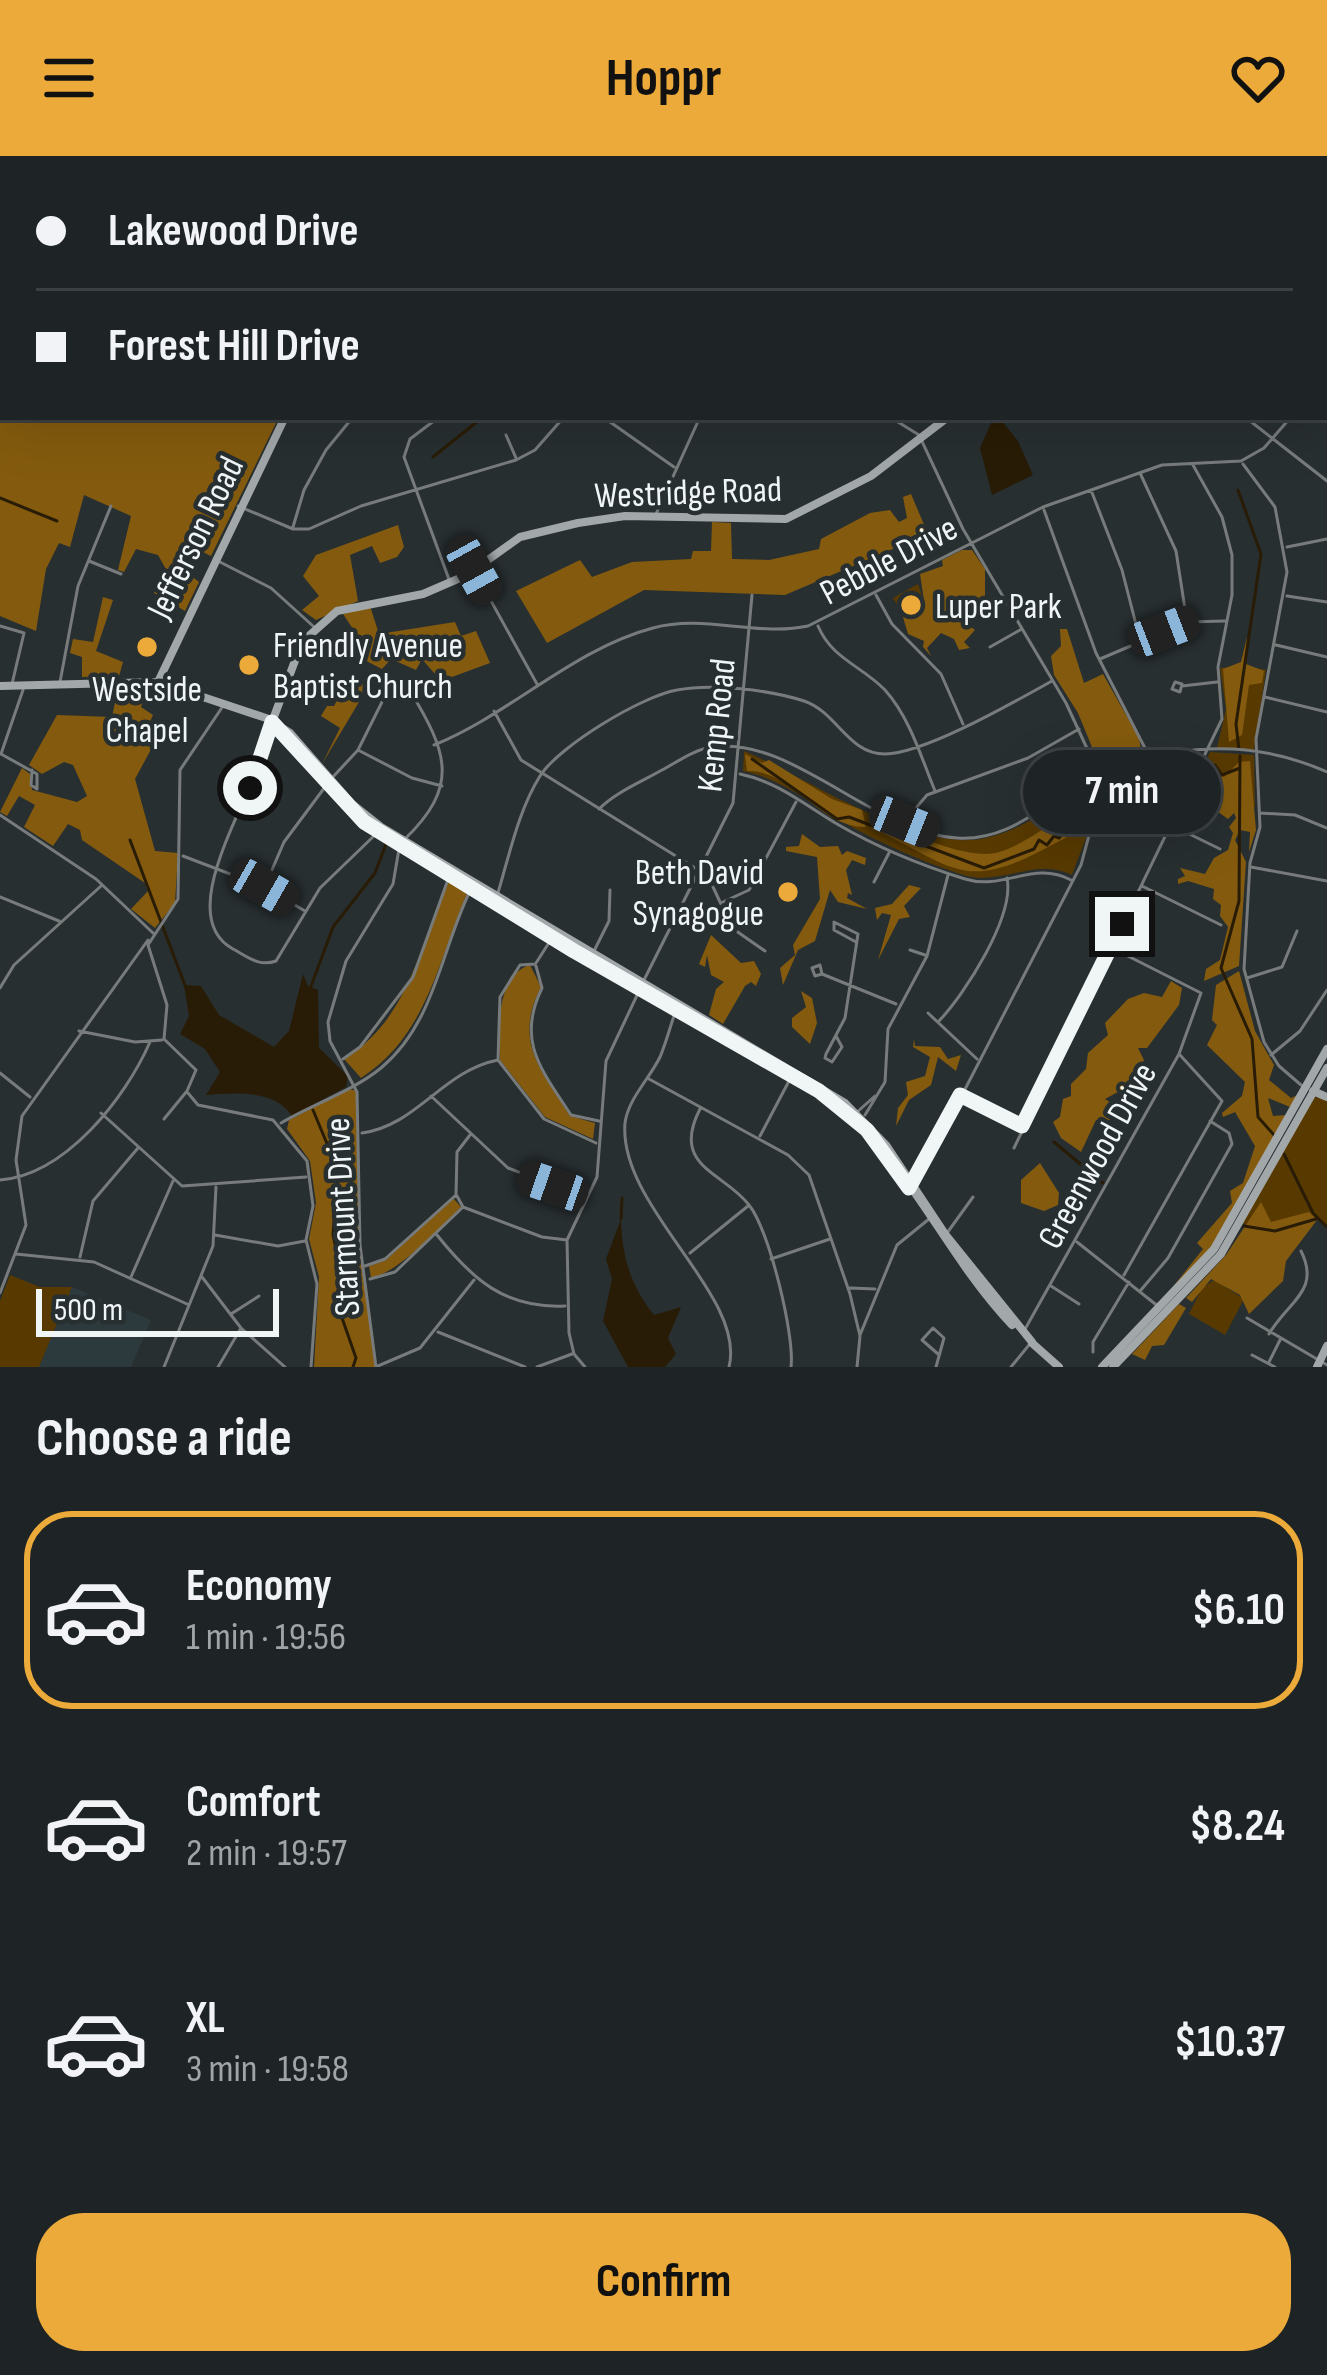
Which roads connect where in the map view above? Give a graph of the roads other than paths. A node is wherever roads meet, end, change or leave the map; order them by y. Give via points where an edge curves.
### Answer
1 (283, 420) edge
2 (350, 420) edge
3 (436, 420) edge
4 (561, 420) edge
5 (607, 420) edge
6 (699, 420) edge
7 (896, 420) edge
8 (945, 420) edge
9 (1250, 420) edge
10 (1289, 420) edge
11 (506, 435) dead end
12 (1275, 437) junction
13 (922, 442) junction
14 (516, 460) junction
15 (1241, 461) junction
16 (1192, 463) junction
17 (675, 468) junction
18 (1140, 472) junction
19 (1327, 482) edge
20 (1091, 490) junction
21 (415, 492) junction
22 (111, 506) dead end
23 (238, 506) junction
24 (1043, 507) junction
25 (656, 516) junction
26 (293, 529) junction
27 (1327, 538) edge
28 (970, 542) junction
29 (1286, 547) junction
30 (213, 559) junction
31 (88, 561) junction
32 (474, 570) junction
33 (121, 574) dead end
34 (451, 583) junction
35 (876, 594) junction
36 (752, 595) dead end
37 (1284, 596) junction
38 (1327, 602) edge
39 (1187, 622) junction
40 (1227, 622) junction
41 (817, 623) junction
42 (0, 626) edge
43 (315, 627) junction
44 (749, 627) junction
45 (1022, 629) junction
46 (1140, 640) junction
47 (1274, 644) junction
48 (990, 646) dead end
49 (1327, 657) edge
50 (1100, 659) junction
51 (1052, 681) junction
52 (158, 682) junction
53 (1219, 682) junction
54 (60, 684) junction
55 (0, 686) edge
56 (12, 686) junction
57 (23, 686) junction
58 (538, 686) junction
59 (1182, 686) dead end
60 (745, 693) junction
61 (1264, 697) junction
62 (226, 702) junction
63 (494, 711) junction
64 (1327, 712) edge
65 (272, 722) junction
66 (964, 726) junction
67 (1079, 729) junction
68 (434, 745) junction
69 (916, 746) junction
70 (742, 747) junction
71 (1210, 749) junction
72 (358, 751) junction
73 (1256, 753) junction
74 (0, 755) edge
75 (1149, 756) junction
76 (32, 770) dead end
77 (1327, 772) edge
78 (541, 774) junction
79 (740, 774) junction
80 (1096, 778) junction
81 (329, 781) junction
82 (444, 786) junction
83 (935, 791) junction
84 (798, 799) junction
85 (599, 808) junction
86 (1260, 813) junction
87 (0, 815) edge
88 (904, 822) junction
89 (1172, 825) junction
90 (1327, 828) edge
91 (386, 836) junction
92 (402, 843) junction
93 (891, 848) junction
94 (1220, 849) dead end
95 (181, 855) junction
96 (1250, 866) junction
97 (214, 867) junction
98 (700, 871) junction
99 (451, 873) junction
100 (949, 873) junction
101 (1007, 878) junction
102 (1073, 880) junction
103 (1327, 880) edge
104 (874, 882) dead end
105 (103, 885) junction
106 (1141, 885) junction
107 (264, 887) junction
108 (471, 888) junction
109 (610, 890) dead end
110 (0, 897) edge
111 (496, 898) junction
112 (722, 903) junction
113 (307, 912) junction
114 (60, 922) junction
115 (1221, 926) dead end
116 (1298, 931) dead end
117 (152, 936) junction
118 (552, 938) junction
119 (856, 942) dead end
120 (1110, 947) junction
121 (910, 950) dead end
122 (765, 951) dead end
123 (592, 955) junction
124 (927, 956) junction
125 (0, 963) edge
126 (535, 964) junction
127 (11, 968) junction
128 (822, 974) dead end
129 (1245, 978) junction
130 (642, 986) junction
131 (853, 987) junction
132 (0, 988) edge
133 (1327, 990) edge
134 (898, 1005) junction
135 (676, 1009) junction
136 (928, 1013) dead end
137 (938, 1022) junction
138 (80, 1031) junction
139 (836, 1036) junction
140 (164, 1040) junction
141 (150, 1042) junction
142 (1327, 1049) edge
143 (1179, 1054) junction
144 (1271, 1055) junction
145 (341, 1060) junction
146 (498, 1060) junction
147 (979, 1060) junction
148 (1327, 1068) edge
149 (0, 1073) edge
150 (793, 1073) junction
151 (647, 1078) junction
152 (355, 1084) junction
153 (1310, 1089) junction
154 (187, 1091) junction
155 (960, 1095) junction
156 (431, 1096) junction
157 (1327, 1097) edge
158 (32, 1098) junction
159 (702, 1106) junction
160 (101, 1113) junction
161 (857, 1117) junction
162 (164, 1119) dead end
163 (598, 1121) junction
164 (1210, 1121) junction
165 (280, 1124) junction
166 (1022, 1126) junction
167 (360, 1133) junction
168 (471, 1133) junction
169 (759, 1138) junction
170 (597, 1143) junction
171 (138, 1148) junction
172 (1014, 1148) dead end
173 (308, 1177) junction
174 (20, 1179) junction
175 (0, 1180) edge
176 (173, 1181) junction
177 (911, 1186) junction
178 (216, 1187) junction
179 (456, 1195) junction
180 (973, 1197) dead end
181 (587, 1198) junction
182 (750, 1205) junction
183 (463, 1207) junction
184 (929, 1219) junction
185 (436, 1234) junction
186 (945, 1234) junction
187 (215, 1235) junction
188 (832, 1239) junction
189 (306, 1240) junction
190 (567, 1240) junction
191 (1076, 1241) junction
192 (1301, 1251) dead end
193 (16, 1254) junction
194 (689, 1254) junction
195 (80, 1258) junction
196 (769, 1259) junction
197 (364, 1265) junction
198 (1124, 1275) junction
199 (200, 1276) junction
200 (130, 1278) junction
201 (368, 1280) junction
202 (474, 1280) junction
203 (1130, 1280) junction
204 (1051, 1286) junction
205 (848, 1287) junction
206 (876, 1288) junction
207 (1142, 1290) junction
208 (0, 1293) edge
209 (259, 1296) dead end
210 (1079, 1304) dead end
211 (188, 1305) junction
212 (567, 1306) junction
213 (1159, 1307) junction
214 (229, 1315) junction
215 (1247, 1318) dead end
216 (241, 1328) junction
217 (435, 1331) junction
218 (1023, 1333) junction
219 (1269, 1334) junction
220 (860, 1336) junction
221 (1280, 1340) junction
222 (1032, 1342) junction
223 (1327, 1346) edge
224 (1093, 1352) dead end
225 (574, 1354) junction
226 (938, 1354) dead end
227 (1252, 1355) dead end
228 (276, 1360) junction
229 (1268, 1363) junction
230 (1321, 1364) edge
231 (164, 1367) edge
232 (218, 1367) edge
233 (272, 1367) edge
234 (285, 1367) edge
235 (311, 1367) edge
236 (376, 1367) edge
237 (525, 1367) edge
238 (537, 1367) edge
239 (585, 1367) edge
240 (729, 1367) edge
241 (790, 1367) edge
242 (857, 1367) edge
243 (936, 1367) edge
244 (1011, 1367) edge
245 (1060, 1367) edge
246 (1102, 1367) edge
247 (1113, 1367) edge
248 (1275, 1367) edge

1 - 23 main road, Jefferson Road
2 - 26 street via 304,490
3 - 21 street via 406,444
4 - 14 street
5 - 17 street
6 - 17 street
7 - 13 street
8 - 13 main road, Westridge Road
9 - 12 street
10 - 12 street
11 - 14 street
12 - 15 street
12 - 19 street
13 - 25 main road, Westridge Road via 786,519
13 - 28 street
14 - 21 street
15 - 16 street, Pebble Drive
15 - 29 street via 1270,496
16 - 18 street, Pebble Drive
16 - 40 street via 1228,539
17 - 25 street
18 - 20 street, Pebble Drive
18 - 39 street via 1176,551
20 - 24 street, Pebble Drive
20 - 46 street
21 - 26 street
21 - 34 street
22 - 31 street
23 - 26 street
23 - 30 main road, Jefferson Road
24 - 28 street, Pebble Drive
24 - 50 street
25 - 32 main road, Westridge Road via 532,532
27 - 29 street
28 - 35 street, Pebble Drive
28 - 45 street
29 - 37 street
30 - 43 street via 272,587
30 - 52 main road, Jefferson Road
31 - 33 street
31 - 54 street
32 - 34 main road, Westridge Road
32 - 58 street
34 - 43 main road, Westridge Road via 348,607
35 - 41 street, Pebble Drive
35 - 66 street via 892,624 941,674
36 - 44 street, Kemp Road
37 - 38 street
37 - 47 street
39 - 40 street
39 - 46 street
40 - 53 street
41 - 44 street, Pebble Drive
41 - 69 street via 830,649 890,697
42 - 56 street via 24,633
43 - 65 main road
44 - 58 street, Pebble Drive via 656,627
44 - 60 street, Kemp Road
45 - 48 street
45 - 51 street
46 - 50 street
47 - 49 street
47 - 61 street
50 - 75 street
51 - 66 street
51 - 67 street
52 - 54 main road
52 - 62 main road
53 - 59 street
53 - 71 street via 1223,712
54 - 57 main road
55 - 56 main road
56 - 57 main road
57 - 74 street
58 - 63 street, Pebble Drive
60 - 69 street via 815,705 870,751
60 - 70 street, Kemp Road
60 - 78 street via 670,691 571,744
61 - 64 street
61 - 73 street
62 - 65 main road
62 - 95 street via 180,770
63 - 68 street, Pebble Drive
63 - 78 street via 517,756
65 - 81 main road
65 - 97 street
66 - 69 street
67 - 80 street
67 - 83 street via 1028,758
68 - 72 street via 413,696 400,686 386,696
68 - 82 street
69 - 83 street
70 - 79 street, Kemp Road
70 - 85 street via 704,748
70 - 88 street
71 - 73 street
71 - 75 street
71 - 89 street
72 - 81 street
72 - 82 street
73 - 77 street
73 - 86 street
74 - 76 street
75 - 80 street
78 - 85 street
78 - 111 street
79 - 84 street
79 - 98 street, Kemp Road
80 - 88 street via 1031,819 985,836 939,835
80 - 102 street via 1093,836
81 - 91 main road
81 - 92 main road
81 - 107 street via 292,829
82 - 92 street, Starmount Drive
83 - 88 street
84 - 93 street
84 - 112 street via 749,890
85 - 98 street
86 - 90 street
86 - 96 street
87 - 105 street
89 - 94 street
89 - 106 street
91 - 92 main road
91 - 113 street via 324,884
92 - 99 main road
92 - 145 street, Starmount Drive via 393,884 346,961 332,1003 328,1034
93 - 100 street
93 - 104 street
95 - 97 street
95 - 117 street via 176,905
96 - 103 street
96 - 129 street
97 - 107 street
97 - 113 street via 209,928 256,962 275,961
98 - 112 street
98 - 130 street, Kemp Road
99 - 108 main road
99 - 111 main road
99 - 145 street via 413,977
100 - 101 street via 984,883
100 - 124 street
101 - 102 street via 1045,869
101 - 137 street via 1009,904
102 - 147 street
105 - 114 street
105 - 117 street
106 - 115 street
106 - 120 street
107 - 113 street
108 - 118 main road
108 - 152 street via 413,1028 388,1061
109 - 123 street via 609,921
110 - 114 street
111 - 123 main road
112 - 122 street via 732,928
114 - 127 street
116 - 129 street via 1282,967
117 - 138 street
117 - 140 street via 152,968 167,1005
118 - 126 street
118 - 130 main road
119 - 131 street
120 - 143 street, Greenwood Drive via 1201,993
120 - 166 street
121 - 124 street
123 - 130 main road
124 - 134 street
125 - 127 street
126 - 146 street via 520,965 502,990
126 - 163 street via 542,988 528,1025 536,1058 572,1115
127 - 132 street
128 - 131 street
129 - 144 street
130 - 135 main road
130 - 150 main road
130 - 163 street, Kemp Road via 606,1061
131 - 134 street
131 - 139 street
133 - 144 street via 1300,1031
134 - 161 street via 887,1029 885,1082
135 - 150 main road
135 - 151 street
136 - 137 street
137 - 147 street
138 - 141 street
138 - 158 street
139 - 139 street via 826,1054 828,1061 842,1047
140 - 141 street
140 - 154 street via 196,1070
141 - 160 street
142 - 153 main road
143 - 164 street via 1222,1101
143 - 191 street, Greenwood Drive
144 - 153 street
145 - 152 street, Starmount Drive
146 - 156 street via 463,1071
146 - 170 street via 544,1119
147 - 155 street
148 - 153 main road
149 - 158 street
150 - 161 main road
150 - 169 street
151 - 159 street
151 - 194 street via 628,1109 627,1142 649,1206
152 - 165 street
152 - 167 street, Starmount Drive
153 - 157 main road
153 - 213 main road via 1214,1249
153 - 247 main road via 1221,1254
154 - 162 street
154 - 165 street via 198,1105
155 - 166 street
155 - 177 street
156 - 167 street via 398,1124
156 - 168 street
158 - 174 street via 16,1142
159 - 169 street
159 - 182 street via 692,1130 698,1158
160 - 171 street
160 - 174 street via 57,1160
161 - 177 main road
163 - 170 street, Kemp Road
164 - 198 street
164 - 207 street via 1229,1132 1232,1144
165 - 173 street via 307,1161
166 - 172 street
167 - 197 street, Starmount Drive
168 - 179 street via 458,1153
168 - 181 street via 519,1174
169 - 188 street via 809,1175
170 - 181 street, Kemp Road via 597,1177
171 - 176 street
171 - 195 street via 92,1201
173 - 178 street
173 - 189 street via 314,1206
174 - 175 street
174 - 193 street via 26,1215
176 - 178 street
176 - 200 street
177 - 184 main road
177 - 186 main road
178 - 187 street
179 - 183 street
179 - 197 street via 385,1259
180 - 186 street
181 - 190 street, Kemp Road
182 - 194 street
182 - 196 street
183 - 185 street
183 - 190 street
184 - 206 street via 897,1245
184 - 218 main road
185 - 201 street via 395,1271
185 - 202 street
186 - 218 main road
187 - 189 street via 278,1246
187 - 199 street
188 - 196 street
188 - 205 street
189 - 235 street via 316,1274
190 - 212 street
191 - 198 street
191 - 204 street, Greenwood Drive
192 - 219 street via 1309,1285
193 - 195 street
193 - 208 street
194 - 240 street via 728,1337
195 - 200 street
196 - 241 street via 790,1323
197 - 201 street, Starmount Drive
198 - 203 street
199 - 211 street
199 - 214 street
200 - 211 street
201 - 236 street, Starmount Drive
202 - 212 street via 533,1306
202 - 217 street
203 - 207 street
203 - 224 street
204 - 210 street
204 - 218 street, Greenwood Drive
205 - 206 street
205 - 220 street
206 - 220 street
207 - 213 street
209 - 214 street
211 - 231 street
212 - 225 street
213 - 246 main road
214 - 216 street
215 - 219 street
216 - 228 street
216 - 232 street
217 - 236 street via 412,1354
217 - 237 street
218 - 222 main road
219 - 221 street
220 - 242 street
221 - 229 street
221 - 230 street
222 - 244 street
222 - 245 main road
223 - 230 main road
225 - 238 street
225 - 239 street
226 - 243 street
227 - 229 street
228 - 233 street
228 - 234 street
229 - 248 street

